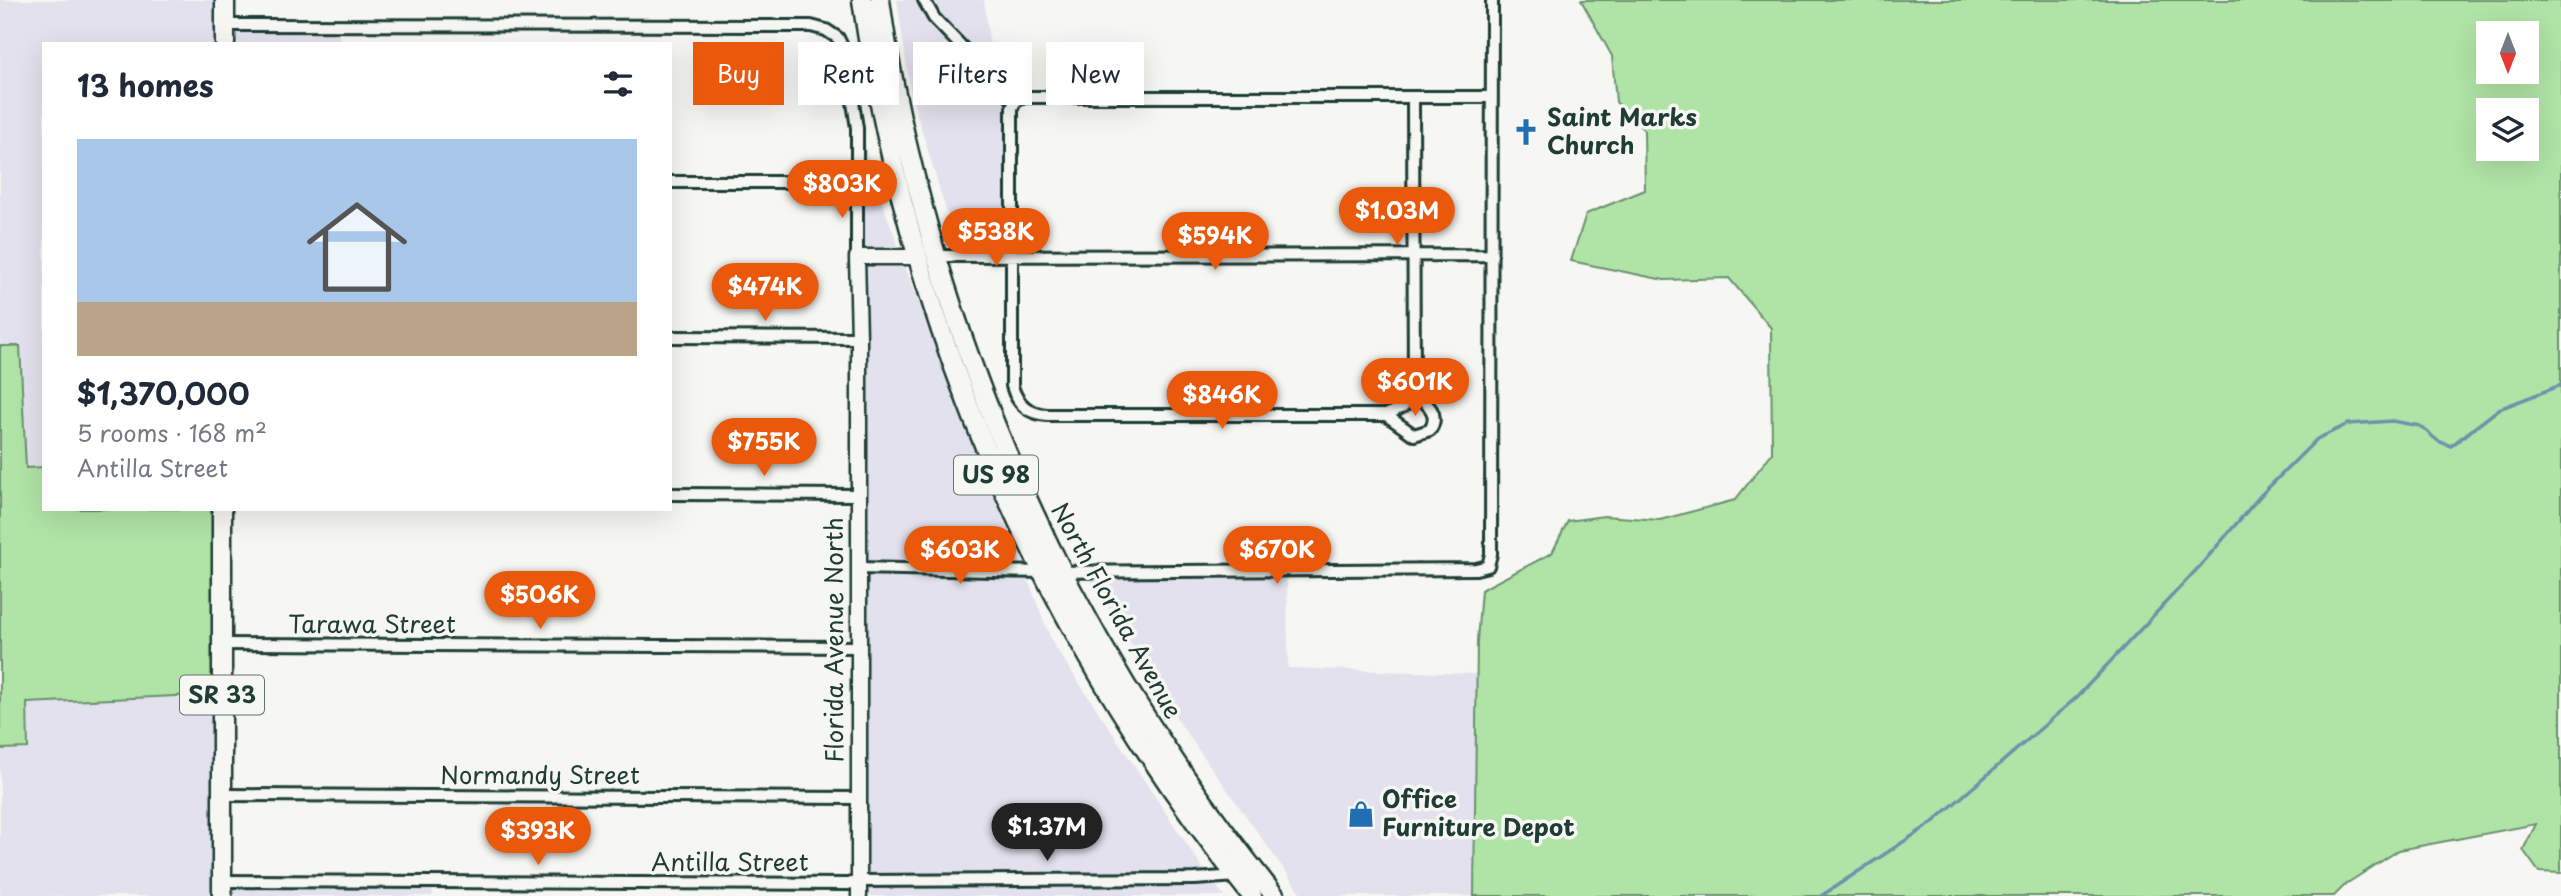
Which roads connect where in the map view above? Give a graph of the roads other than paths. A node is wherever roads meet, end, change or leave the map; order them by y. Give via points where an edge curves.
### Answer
1 (225, 0) edge
2 (862, 0) edge
3 (880, 0) edge
4 (924, 0) edge
5 (1492, 0) edge
6 (225, 25) junction
7 (225, 42) edge
8 (957, 42) edge
9 (1032, 97) edge
10 (1492, 97) junction
11 (1413, 98) junction
12 (1014, 105) edge
13 (672, 182) edge
14 (857, 182) junction
15 (1492, 255) junction
16 (937, 256) junction
17 (1012, 256) junction
18 (1414, 256) junction
19 (857, 257) junction
20 (917, 257) junction
21 (672, 337) edge
22 (859, 338) junction
23 (1414, 393) junction
24 (1386, 415) junction
25 (672, 494) edge
26 (858, 495) junction
27 (222, 511) edge
28 (858, 568) junction
29 (1041, 572) junction
30 (1062, 572) junction
31 (222, 644) junction
32 (858, 647) junction
33 (222, 795) junction
34 (858, 798) junction
35 (1192, 816) junction
36 (1237, 876) junction
37 (859, 881) junction
38 (222, 889) edge
39 (859, 896) edge
40 (1252, 896) edge
41 (1266, 896) edge
42 (1275, 896) edge

1 - 6 main road
2 - 20 main road, North Florida Avenue / US 98 via 890,155
3 - 16 main road, North Florida Avenue / US 98 via 907,150
4 - 8 street
5 - 10 street
6 - 7 main road
6 - 14 street via 811,26 838,38 845,52 857,128
9 - 11 street
10 - 11 street
10 - 15 street
11 - 18 street
12 - 17 street
13 - 14 street
14 - 19 street
15 - 18 street
15 - 30 street via 1488,566
16 - 17 street
16 - 30 main road, North Florida Avenue / US 98 via 989,411
17 - 18 street
17 - 24 street via 1012,387 1020,403 1036,414
18 - 23 street
19 - 20 street
19 - 22 street, Florida Avenue North
20 - 29 main road, North Florida Avenue / US 98 via 972,415
21 - 22 street
22 - 26 street, Florida Avenue North
23 - 24 street via 1404,406
23 - 24 street via 1434,414 1430,430 1414,435
25 - 26 street
26 - 28 street, Florida Avenue North
27 - 31 main road, SR 33
28 - 29 street
28 - 32 street, Florida Avenue North
29 - 30 street
29 - 35 main road, North Florida Avenue / US 98 via 1130,728
30 - 42 main road, North Florida Avenue / US 98 via 1146,718
31 - 32 street, Tarawa Street
31 - 33 main road, SR 33
32 - 34 street, Florida Avenue North
33 - 34 street, Normandy Street
33 - 38 main road, SR 33
34 - 37 street, Florida Avenue North
35 - 36 main road, North Florida Avenue / US 98
35 - 41 main road via 1203,819
36 - 37 street, Antilla Street
36 - 40 main road, North Florida Avenue / US 98
37 - 38 street, Antilla Street
37 - 39 street, Florida Avenue North

